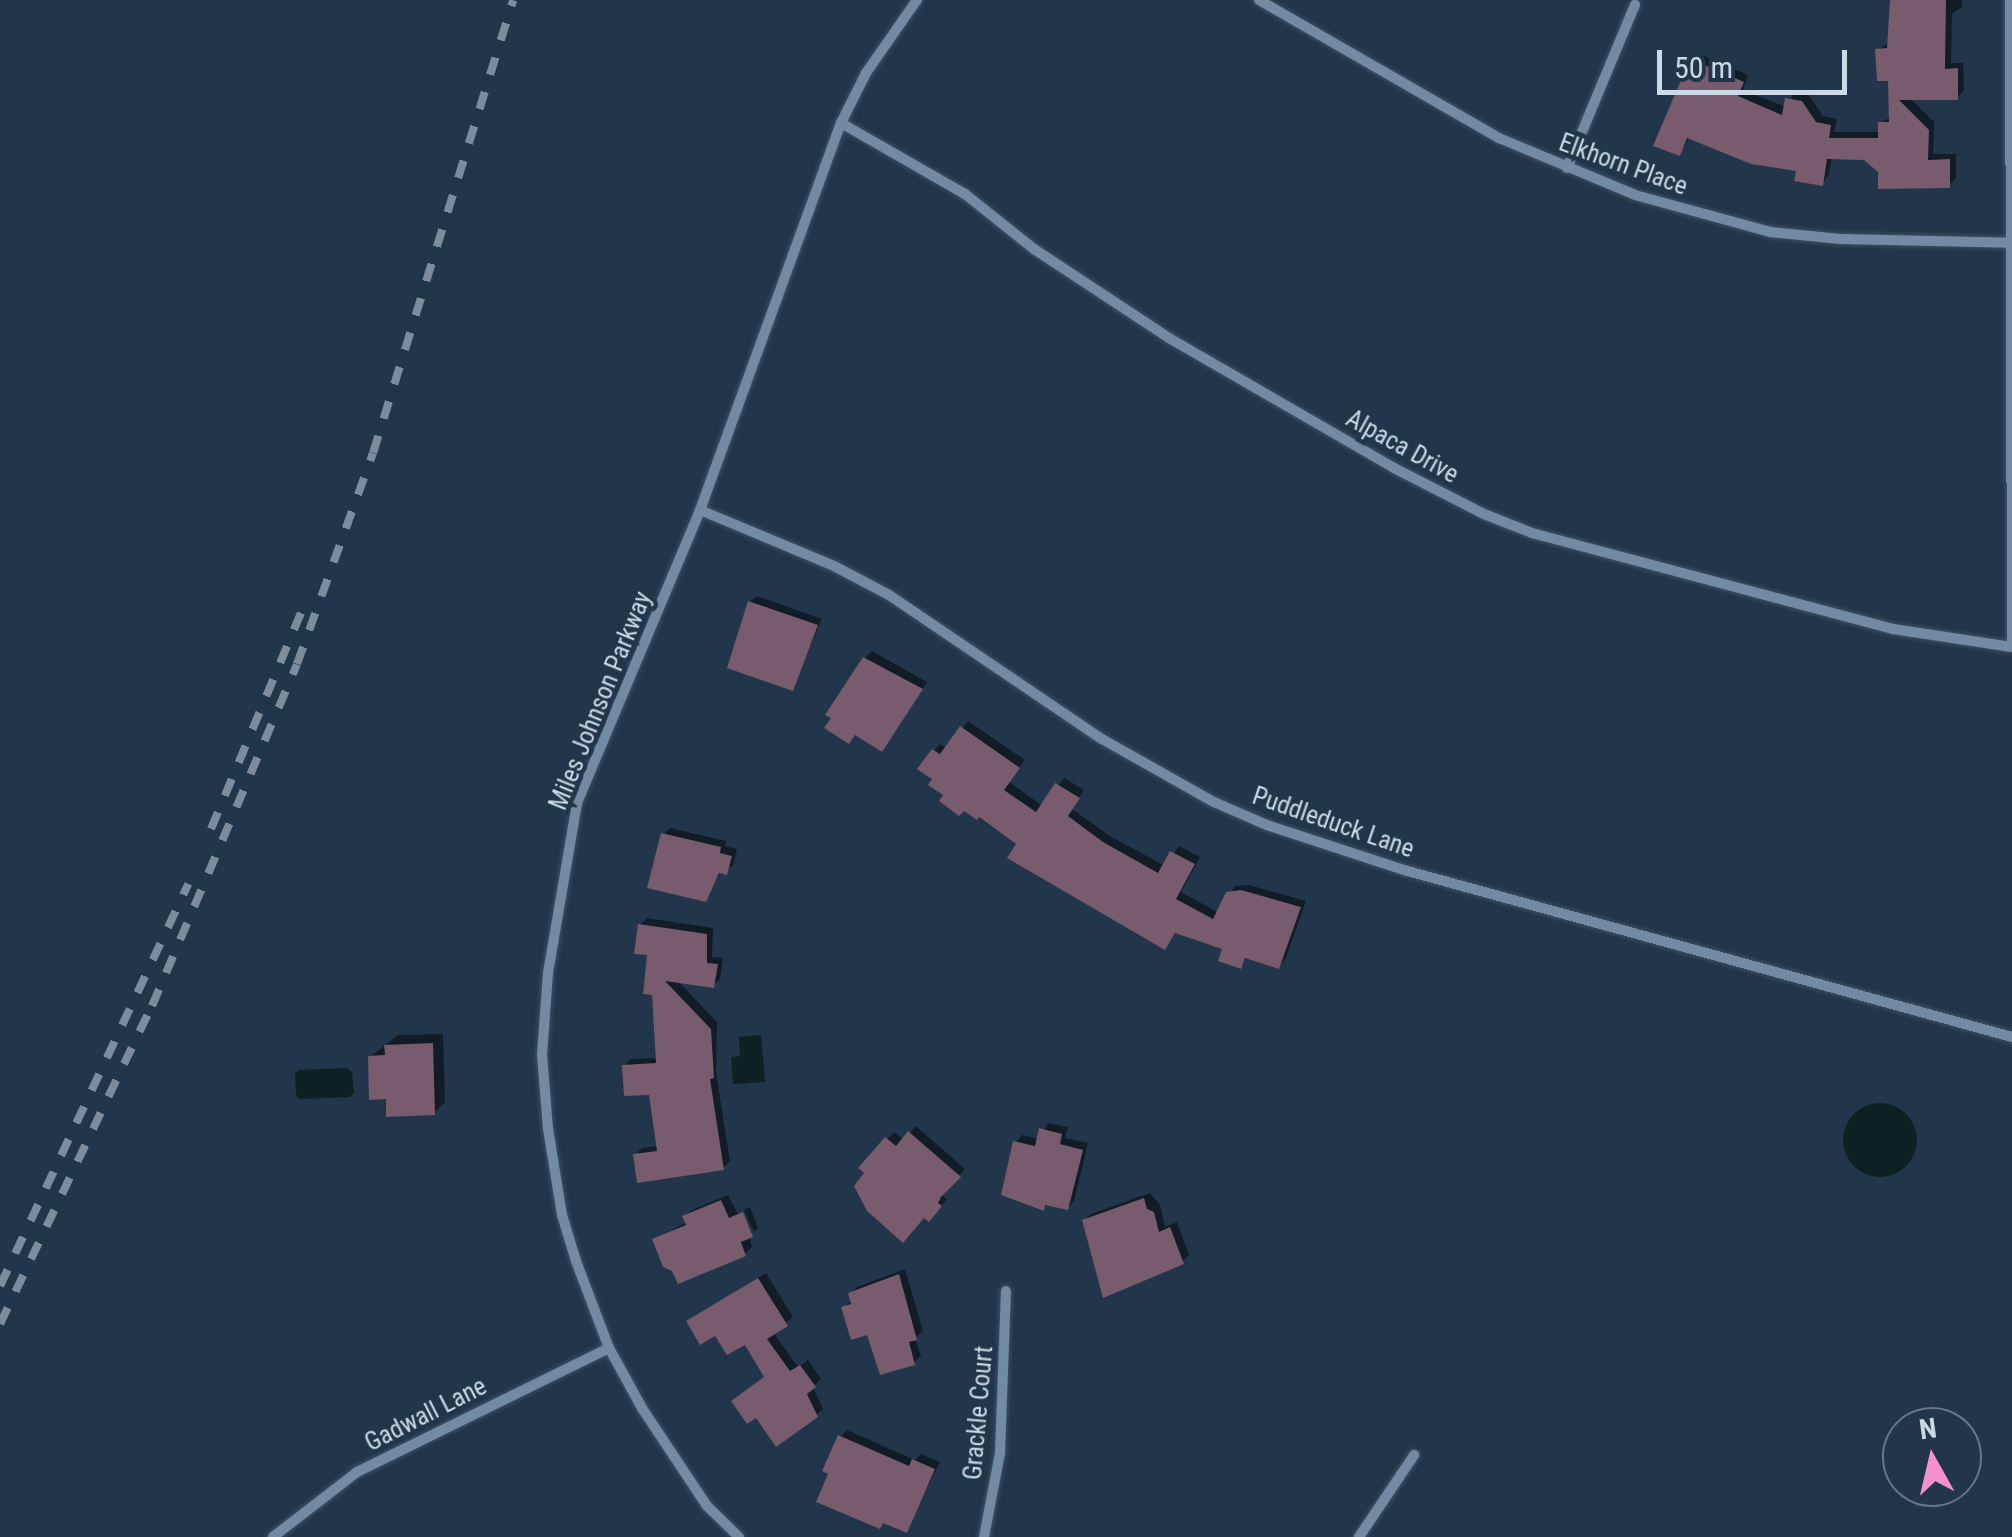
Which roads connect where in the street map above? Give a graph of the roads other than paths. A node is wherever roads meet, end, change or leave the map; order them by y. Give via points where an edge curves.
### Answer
1 (918, 0) edge
2 (1259, 0) edge
3 (2010, 0) edge
4 (1635, 5) dead end
5 (841, 124) junction
6 (1567, 168) junction
7 (2010, 243) edge
8 (700, 510) junction
9 (2012, 647) edge
10 (2012, 1037) edge
11 (1006, 1292) dead end
12 (609, 1348) junction
13 (1414, 1455) dead end
14 (273, 1537) edge
15 (738, 1537) edge
16 (984, 1537) edge
17 (1359, 1537) edge

1 - 5 street, Miles Johnson Parkway via 866,73
2 - 6 street, Elkhorn Place via 1499,138
3 - 7 street
4 - 6 street
5 - 8 street, Miles Johnson Parkway
5 - 9 street, Alpaca Drive via 965,194 1034,250 1169,338 1484,514 1532,533 1893,629
6 - 7 street, Elkhorn Place via 1636,196 1770,232
7 - 9 street
8 - 10 street, Puddleduck Lane via 890,594 1102,739 1268,825 1404,870
8 - 12 street, Miles Johnson Parkway via 577,803 548,974 542,1055 553,1168 576,1261
11 - 16 street, Grackle Court via 1000,1454
12 - 14 street, Gadwall Lane via 358,1472
12 - 15 street, Miles Johnson Parkway via 670,1453
13 - 17 street

